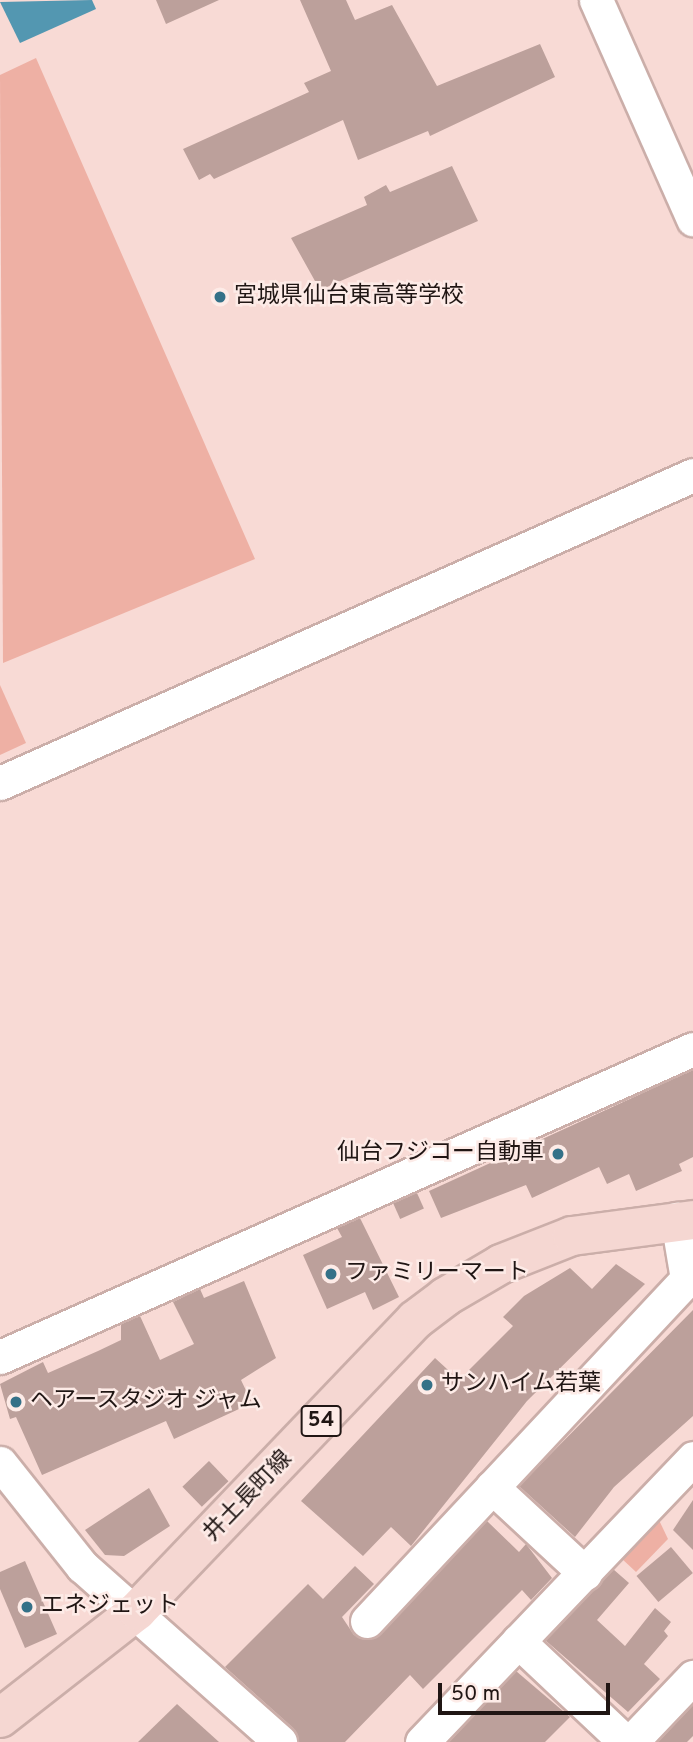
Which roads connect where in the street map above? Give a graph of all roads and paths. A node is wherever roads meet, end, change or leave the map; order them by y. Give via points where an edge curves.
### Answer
1 (596, 0) edge
2 (693, 219) edge
3 (693, 475) edge
4 (0, 783) edge
5 (693, 1049) edge
6 (685, 1219) edge
7 (0, 1357) edge
8 (693, 1458) edge
9 (0, 1463) edge
10 (492, 1487) junction
11 (585, 1573) junction
12 (138, 1611) junction
13 (367, 1621) dead end
14 (518, 1641) junction
15 (693, 1677) edge
16 (0, 1718) edge
17 (280, 1742) edge
18 (422, 1742) edge
19 (625, 1742) edge
20 (631, 1742) edge

1 - 2 street
3 - 4 street
5 - 7 street
6 - 10 street via 687,1279
6 - 12 main road, 井土長町線 / 54 via 572,1236 501,1264 445,1297 415,1320
8 - 11 street
9 - 12 street via 82,1566
10 - 11 street
10 - 13 street
11 - 14 street
12 - 16 main road, 井土長町線 / 54
12 - 17 street
14 - 18 street
14 - 19 street
15 - 20 street

